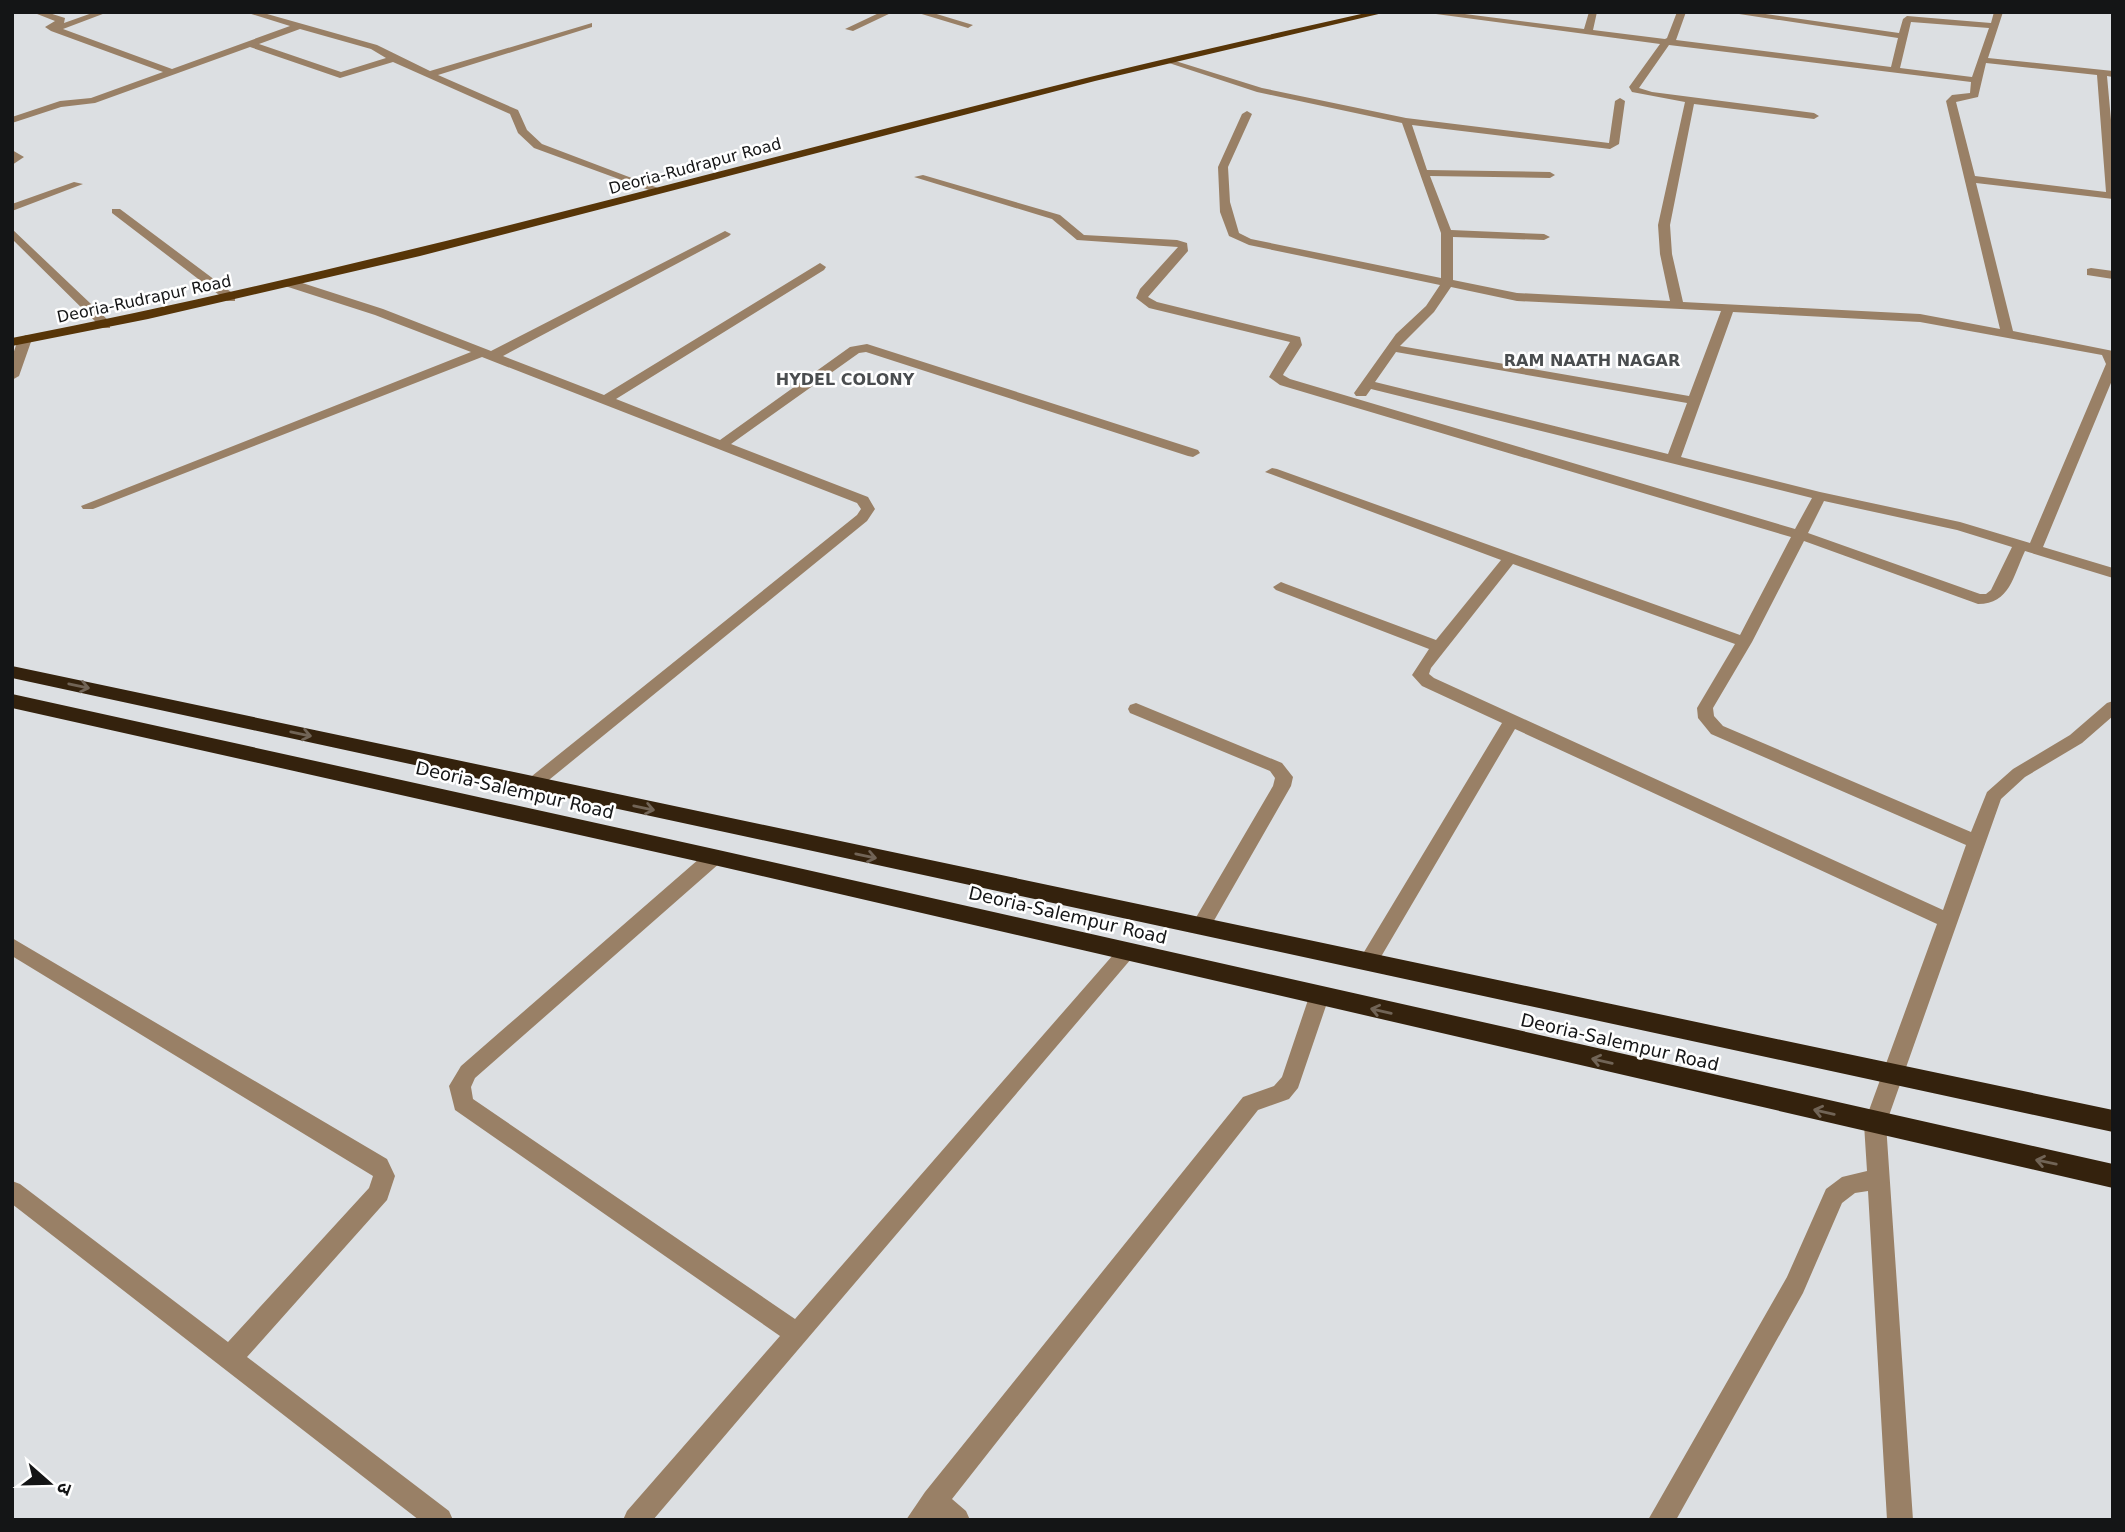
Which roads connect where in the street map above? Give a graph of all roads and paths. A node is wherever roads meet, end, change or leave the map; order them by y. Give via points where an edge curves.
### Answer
1 (36, 12) edge
2 (104, 12) edge
3 (249, 12) edge
4 (889, 12) edge
5 (919, 12) edge
6 (1383, 12) edge
7 (1425, 12) edge
8 (1593, 12) edge
9 (1682, 12) edge
10 (1730, 12) edge
11 (1999, 12) edge
12 (589, 25) dead end
13 (968, 25) dead end
14 (300, 26) junction
15 (1994, 26) junction
16 (54, 29) junction
17 (850, 29) dead end
18 (1588, 32) junction
19 (1903, 36) junction
20 (1669, 41) junction
21 (250, 44) junction
22 (394, 58) junction
23 (1983, 60) junction
24 (1172, 61) junction
25 (1895, 70) junction
26 (171, 72) junction
27 (2107, 73) edge
28 (431, 74) junction
29 (1976, 80) junction
30 (1690, 100) junction
31 (1620, 101) dead end
32 (1247, 114) dead end
33 (1815, 116) dead end
34 (12, 120) edge
35 (1406, 121) junction
36 (12, 153) edge
37 (12, 162) edge
38 (1423, 173) junction
39 (1550, 175) dead end
40 (919, 177) dead end
41 (1970, 178) junction
42 (79, 184) dead end
43 (661, 191) junction
44 (2113, 196) edge
45 (12, 208) edge
46 (116, 211) dead end
47 (12, 232) edge
48 (1447, 233) junction
49 (725, 234) dead end
50 (1544, 237) dead end
51 (820, 267) dead end
52 (2091, 272) dead end
53 (2113, 275) edge
54 (289, 283) junction
55 (1447, 284) junction
56 (231, 298) junction
57 (1677, 303) junction
58 (1729, 306) junction
59 (106, 324) junction
60 (2007, 332) junction
61 (19, 341) edge
62 (1392, 348) junction
63 (487, 354) junction
64 (2112, 364) edge
65 (12, 376) edge
66 (1367, 384) junction
67 (605, 400) junction
68 (1354, 401) junction
69 (1696, 401) junction
70 (721, 445) junction
71 (1193, 453) dead end
72 (1673, 459) junction
73 (1272, 472) dead end
74 (1820, 496) junction
75 (88, 506) dead end
76 (1800, 535) junction
77 (2028, 546) junction
78 (1510, 558) junction
79 (2113, 573) edge
80 (1280, 587) dead end
81 (1744, 642) junction
82 (1438, 646) junction
83 (12, 672) edge
84 (12, 701) edge
85 (2113, 707) edge
86 (1136, 709) dead end
87 (1512, 720) junction
88 (533, 784) junction
89 (1976, 842) junction
90 (715, 857) junction
91 (1947, 920) junction
92 (1201, 926) junction
93 (12, 946) edge
94 (1127, 952) junction
95 (1368, 962) junction
96 (1319, 996) junction
97 (1893, 1074) junction
98 (2113, 1121) edge
99 (1875, 1124) junction
100 (2113, 1176) edge
101 (1878, 1179) junction
102 (12, 1191) edge
103 (797, 1334) junction
104 (229, 1359) junction
105 (927, 1510) edge
106 (440, 1520) edge
107 (636, 1520) edge
108 (957, 1520) edge
109 (1661, 1520) edge
110 (1900, 1520) edge

1 - 16 street via 62,20 50,26
2 - 16 street
3 - 14 street
4 - 17 street
5 - 13 street
6 - 24 main road, Deoria-Rudrapur Road
7 - 18 street
8 - 18 street
9 - 20 street
10 - 19 street
11 - 15 street
12 - 28 street
14 - 21 street
14 - 22 street via 374,47
15 - 19 street via 1911,18
15 - 23 street
16 - 26 street
18 - 20 street
19 - 25 street
20 - 25 street
20 - 30 street via 1635,90
21 - 22 street via 340,75
21 - 26 street
22 - 28 street
23 - 27 street
23 - 29 street
24 - 35 street via 1272,93
24 - 43 main road, Deoria-Rudrapur Road
25 - 29 street
26 - 34 street via 87,102 60,104
27 - 44 street
28 - 43 street via 514,112 522,131 538,146
29 - 41 street via 1975,94 1951,101
30 - 33 street
30 - 57 street via 1664,225
31 - 35 street via 1610,146
32 - 55 street via 1221,176 1229,227 1237,238
35 - 38 street
36 - 37 street via 19,157
38 - 39 street
38 - 48 street
40 - 68 street via 1056,217 1081,238 1183,245 1144,292 1148,303 1296,340 1276,377
41 - 44 street
41 - 60 street
42 - 45 street
43 - 54 main road, Deoria-Rudrapur Road
46 - 56 street
47 - 59 street
48 - 50 street
48 - 55 street
49 - 63 street
51 - 67 street
52 - 53 street
54 - 56 main road, Deoria-Rudrapur Road
54 - 63 street
55 - 57 street via 1517,297
55 - 62 street
56 - 59 main road, Deoria-Rudrapur Road
57 - 58 street
58 - 60 street via 1920,318
58 - 69 street
59 - 61 main road, Deoria-Rudrapur Road
60 - 64 street via 2095,348 2107,352
61 - 65 street
62 - 66 street
62 - 69 street
63 - 67 street
63 - 75 street
64 - 77 street
66 - 68 street
66 - 72 street
67 - 70 street
68 - 76 street
69 - 72 street
70 - 71 street via 855,350 867,348
70 - 88 street via 863,500 868,509 852,527
72 - 74 street
73 - 78 street
74 - 76 street
74 - 77 street
76 - 77 street via 1990,599
76 - 81 street
77 - 79 street
78 - 81 street
78 - 82 street
80 - 82 street
81 - 89 street via 1705,708 1706,718 1717,730
82 - 87 street via 1420,675
83 -> 88 highway, Deoria-Salempur Road
84 - 90 highway, Deoria-Salempur Road
85 - 89 street via 2076,739 2019,773 1993,796
86 - 92 street via 1276,767 1284,777
87 - 91 street
87 - 95 street
88 -> 92 highway, Deoria-Salempur Road
89 - 91 street
90 - 94 highway, Deoria-Salempur Road
90 - 103 street via 468,1072 460,1086 461,1095 463,1104
91 - 97 street
92 - 95 highway, Deoria-Salempur Road
93 - 104 street via 379,1166 384,1176 379,1193
94 - 96 highway, Deoria-Salempur Road
94 - 103 street
95 - 97 highway, Deoria-Salempur Road
99 -> 96 highway, Deoria-Salempur Road
96 - 105 street via 1292,1082 1281,1093 1251,1103
97 - 98 highway, Deoria-Salempur Road
97 - 99 street
100 -> 99 highway, Deoria-Salempur Road
99 - 101 street
101 - 109 street via 1850,1184 1834,1196 1795,1285
101 - 110 street
102 - 104 street
103 - 107 street
104 - 106 street
105 - 108 street

